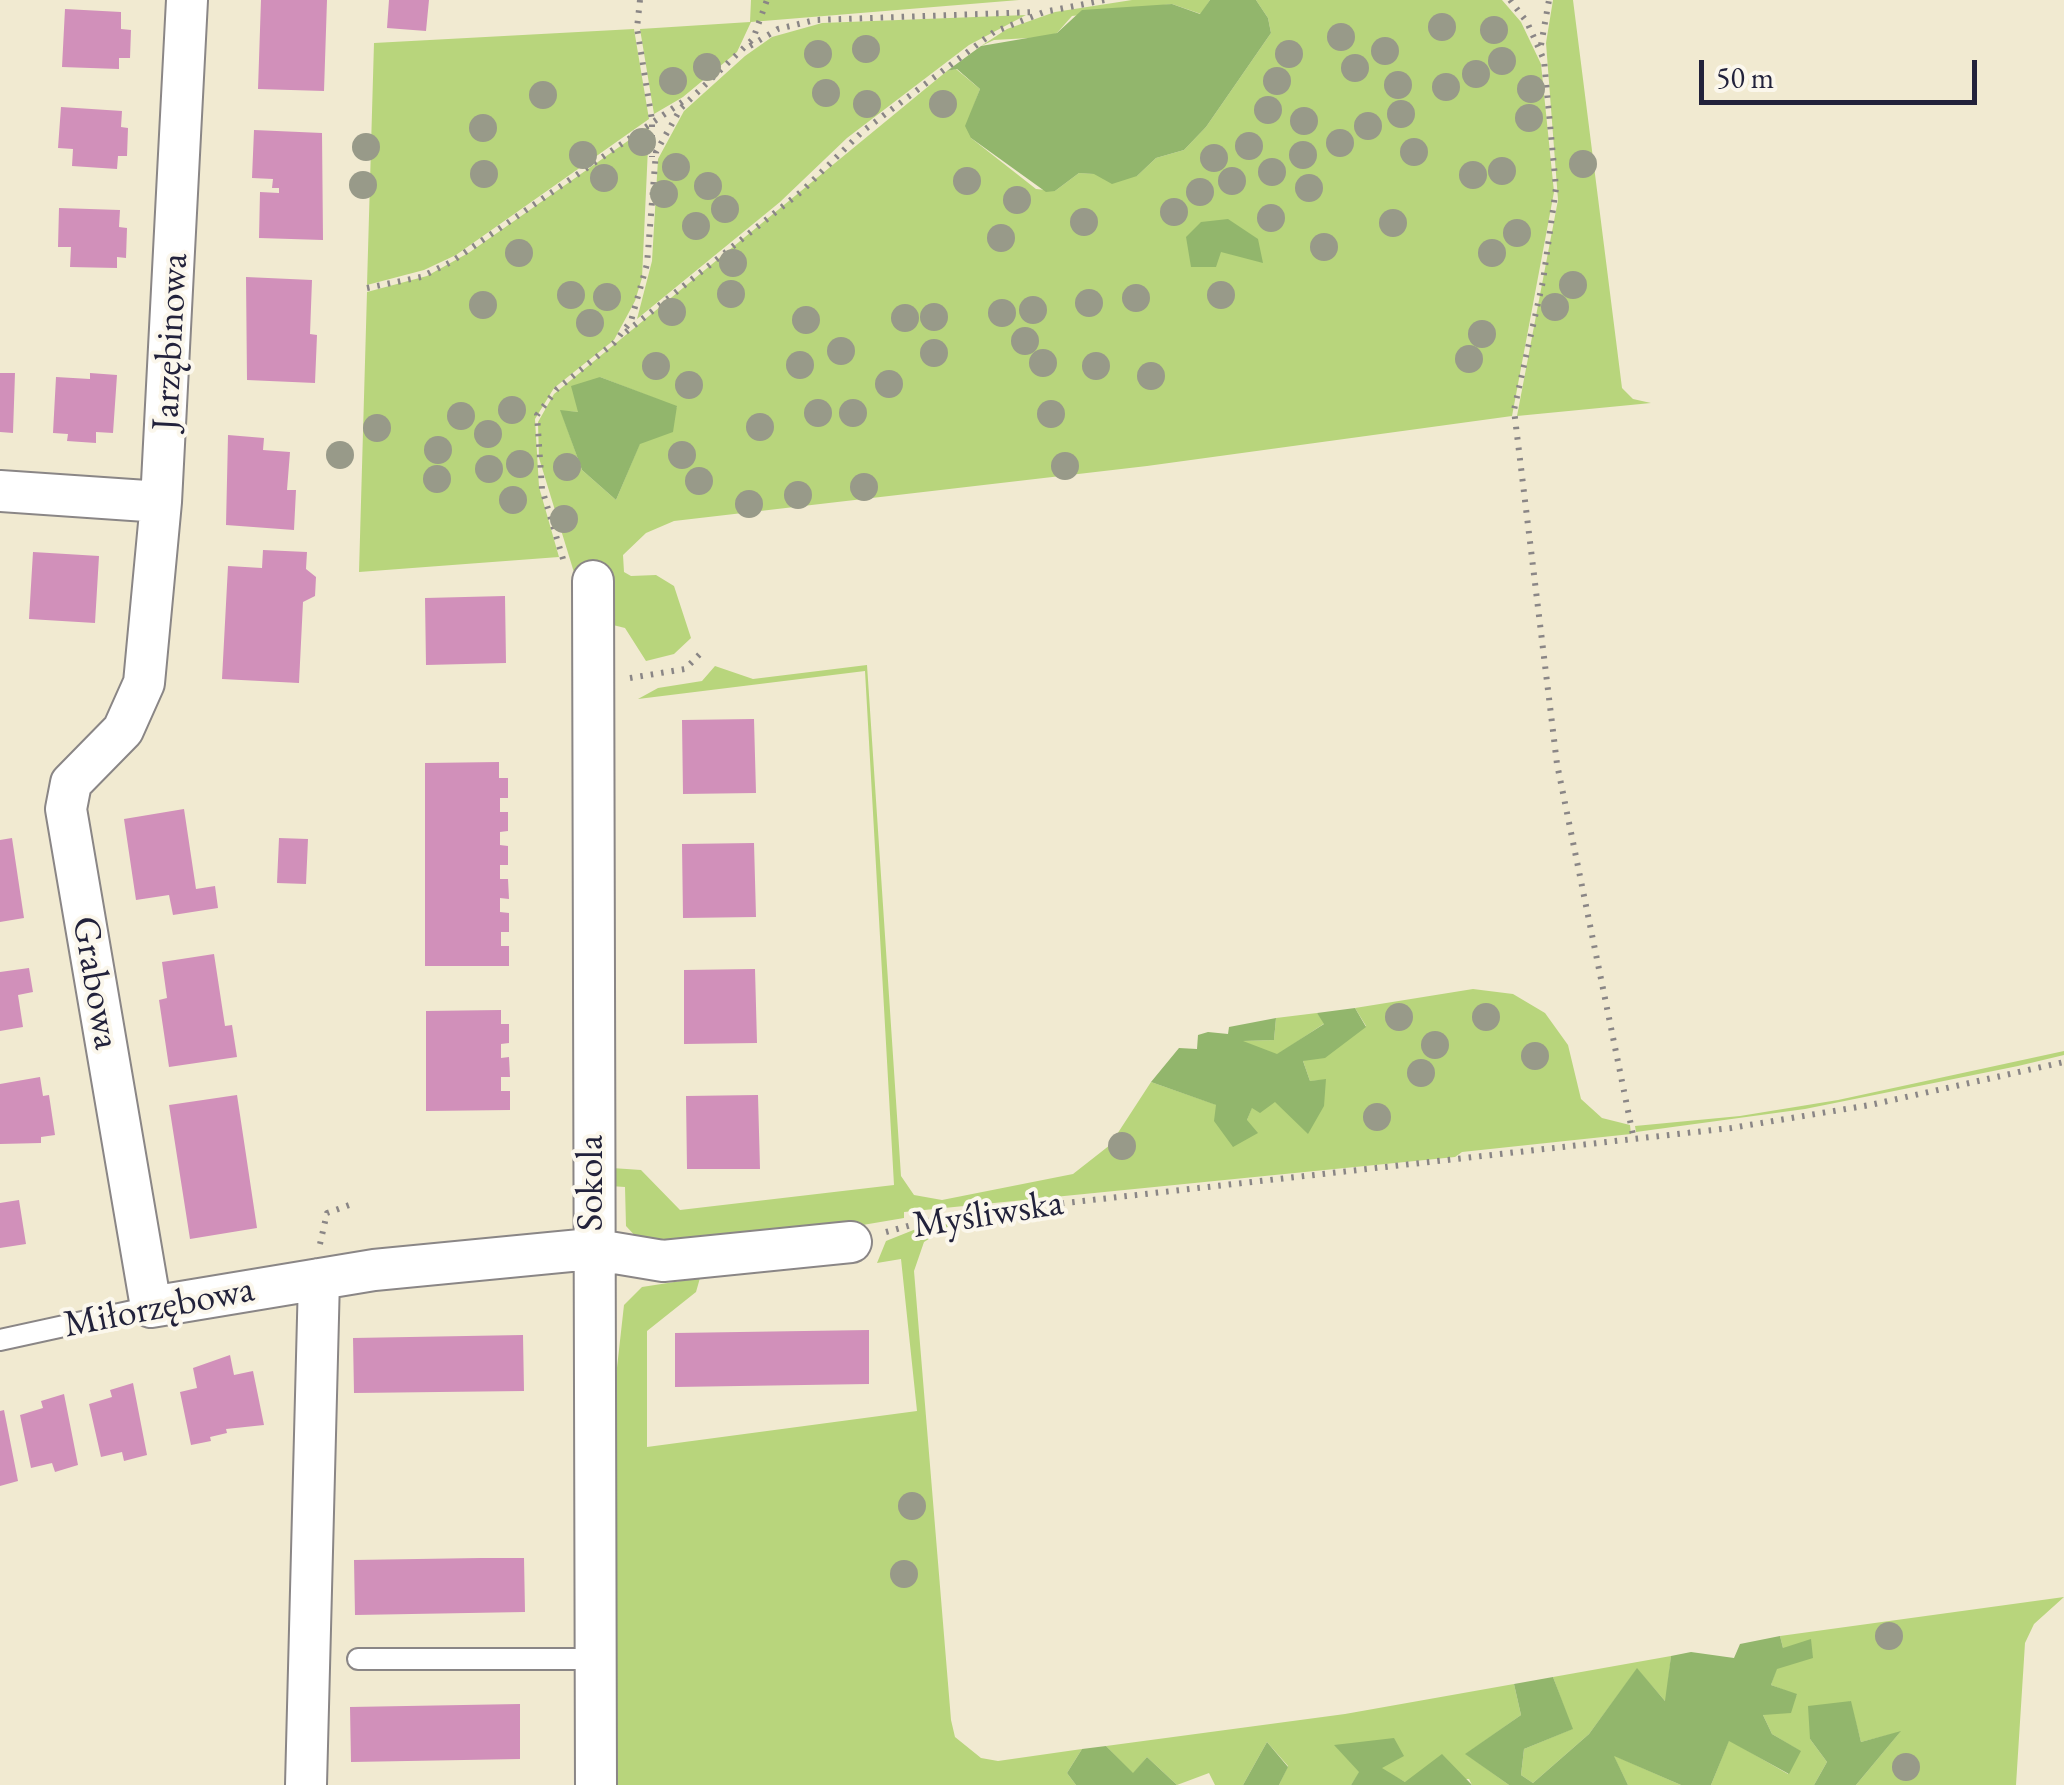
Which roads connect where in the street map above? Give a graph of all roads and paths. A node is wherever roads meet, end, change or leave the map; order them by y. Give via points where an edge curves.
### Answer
1 (187, 0) edge
2 (640, 0) edge
3 (767, 0) edge
4 (1104, 0) edge
5 (1510, 0) edge
6 (1549, 0) edge
7 (1044, 12) junction
8 (745, 49) junction
9 (1540, 52) junction
10 (697, 92) junction
11 (652, 120) junction
12 (652, 178) junction
13 (367, 288) dead end
14 (614, 343) junction
15 (0, 491) edge
16 (161, 502) junction
17 (579, 573) joint
18 (701, 654) dead end
19 (144, 683) joint
20 (595, 684) junction
21 (2064, 1062) edge
22 (1634, 1140) junction
23 (355, 1203) dead end
24 (852, 1242) joint
25 (592, 1249) junction
26 (319, 1279) junction
27 (151, 1306) junction
28 (0, 1340) edge
29 (358, 1659) dead end
30 (595, 1659) junction
31 (306, 1785) edge
32 (596, 1785) edge

1 - 16 street, Jarzębinowa
2 - 11 path via 637,28
3 - 8 path
4 - 7 path
5 - 9 path
6 - 9 path
7 - 8 path via 815,20 778,29
7 - 14 path via 994,32 940,69
8 - 10 path
9 - 22 path via 1556,201 1514,410 1556,764
10 - 11 path
10 - 12 path via 656,152
11 - 12 path
11 - 13 path via 451,262
12 - 14 path via 642,293
14 - 17 path via 556,389 537,415 542,489
15 - 16 street
16 - 19 street, Jarzębinowa
17 - 20 street, Sokola
18 - 20 path via 682,670
19 - 27 street, Grabowa via 123,730 72,782 66,809
20 - 25 street, Sokola
21 - 22 path, Myśliwska via 1870,1105
22 - 24 path, Myśliwska via 940,1217
23 - 26 path via 332,1207 323,1220
24 - 25 street via 664,1261
25 - 26 street
25 - 30 street, Sokola
26 - 27 street, Miłorzębowa
26 - 31 street
27 - 28 lane, Miłorzębowa
29 - 30 lane
30 - 32 street, Sokola

